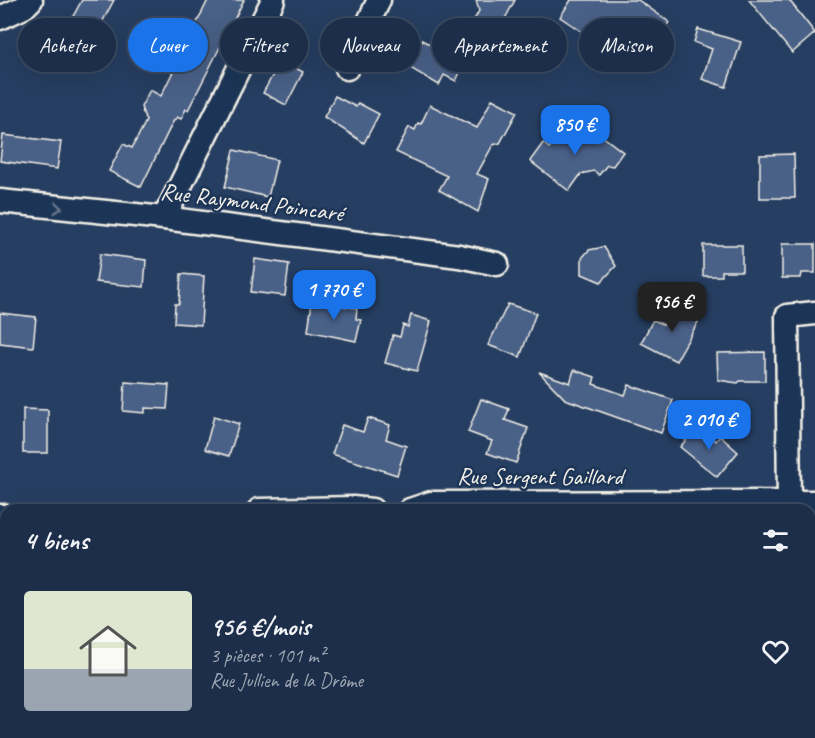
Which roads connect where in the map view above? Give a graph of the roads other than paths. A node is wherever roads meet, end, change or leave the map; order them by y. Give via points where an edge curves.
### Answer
1 (31, 0) edge
2 (273, 0) edge
3 (379, 0) edge
4 (0, 18) edge
5 (370, 18) edge
6 (0, 201) edge
7 (165, 218) junction
8 (497, 264) dead end
9 (815, 313) edge
10 (815, 502) edge
11 (789, 503) junction
12 (428, 504) edge

1 - 4 street
2 - 7 street
3 - 5 street
6 -> 7 street, Rue Raymond Poincaré
7 - 8 street, Rue Raymond Poincaré
9 - 11 street via 787,316
10 - 11 street, Rue Sergent Gaillard
11 - 12 street, Rue Sergent Gaillard

